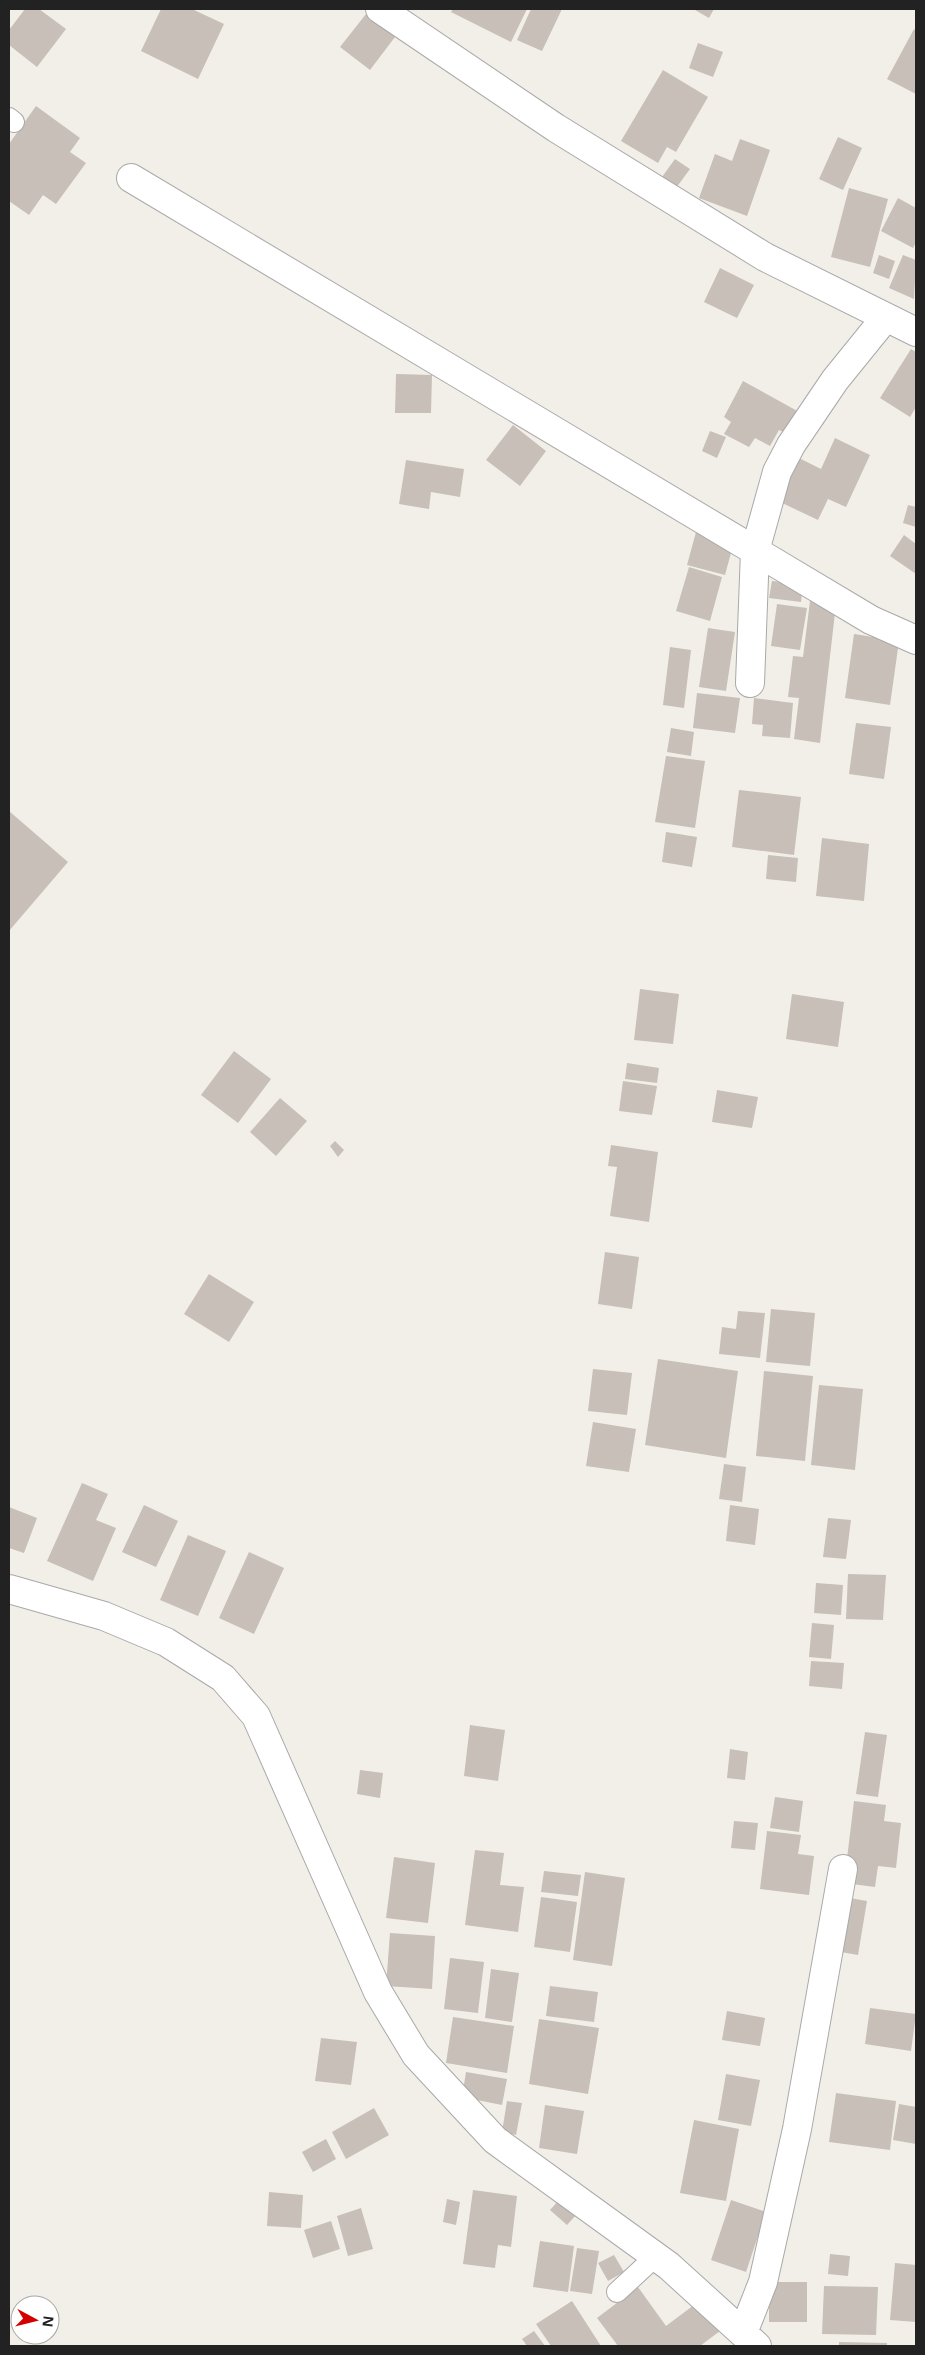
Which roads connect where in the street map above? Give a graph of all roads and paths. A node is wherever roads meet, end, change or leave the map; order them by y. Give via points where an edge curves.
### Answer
1 (380, 9) edge
2 (131, 178) dead end
3 (886, 317) junction
4 (916, 332) edge
5 (755, 551) junction
6 (916, 640) edge
7 (750, 683) dead end
8 (9, 1589) edge
9 (843, 1869) dead end
10 (656, 2256) junction
11 (617, 2292) dead end
12 (750, 2340) edge

1 - 3 street via 556,128 765,257
2 - 5 street
3 - 4 street
3 - 5 street via 835,380 791,445 777,472
5 - 6 street via 871,620
5 - 7 street
8 - 10 street via 104,1616 166,1642 223,1678 256,1716 378,1992 416,2055 495,2140
9 - 12 street via 797,2128
10 - 11 lane
10 - 12 street

